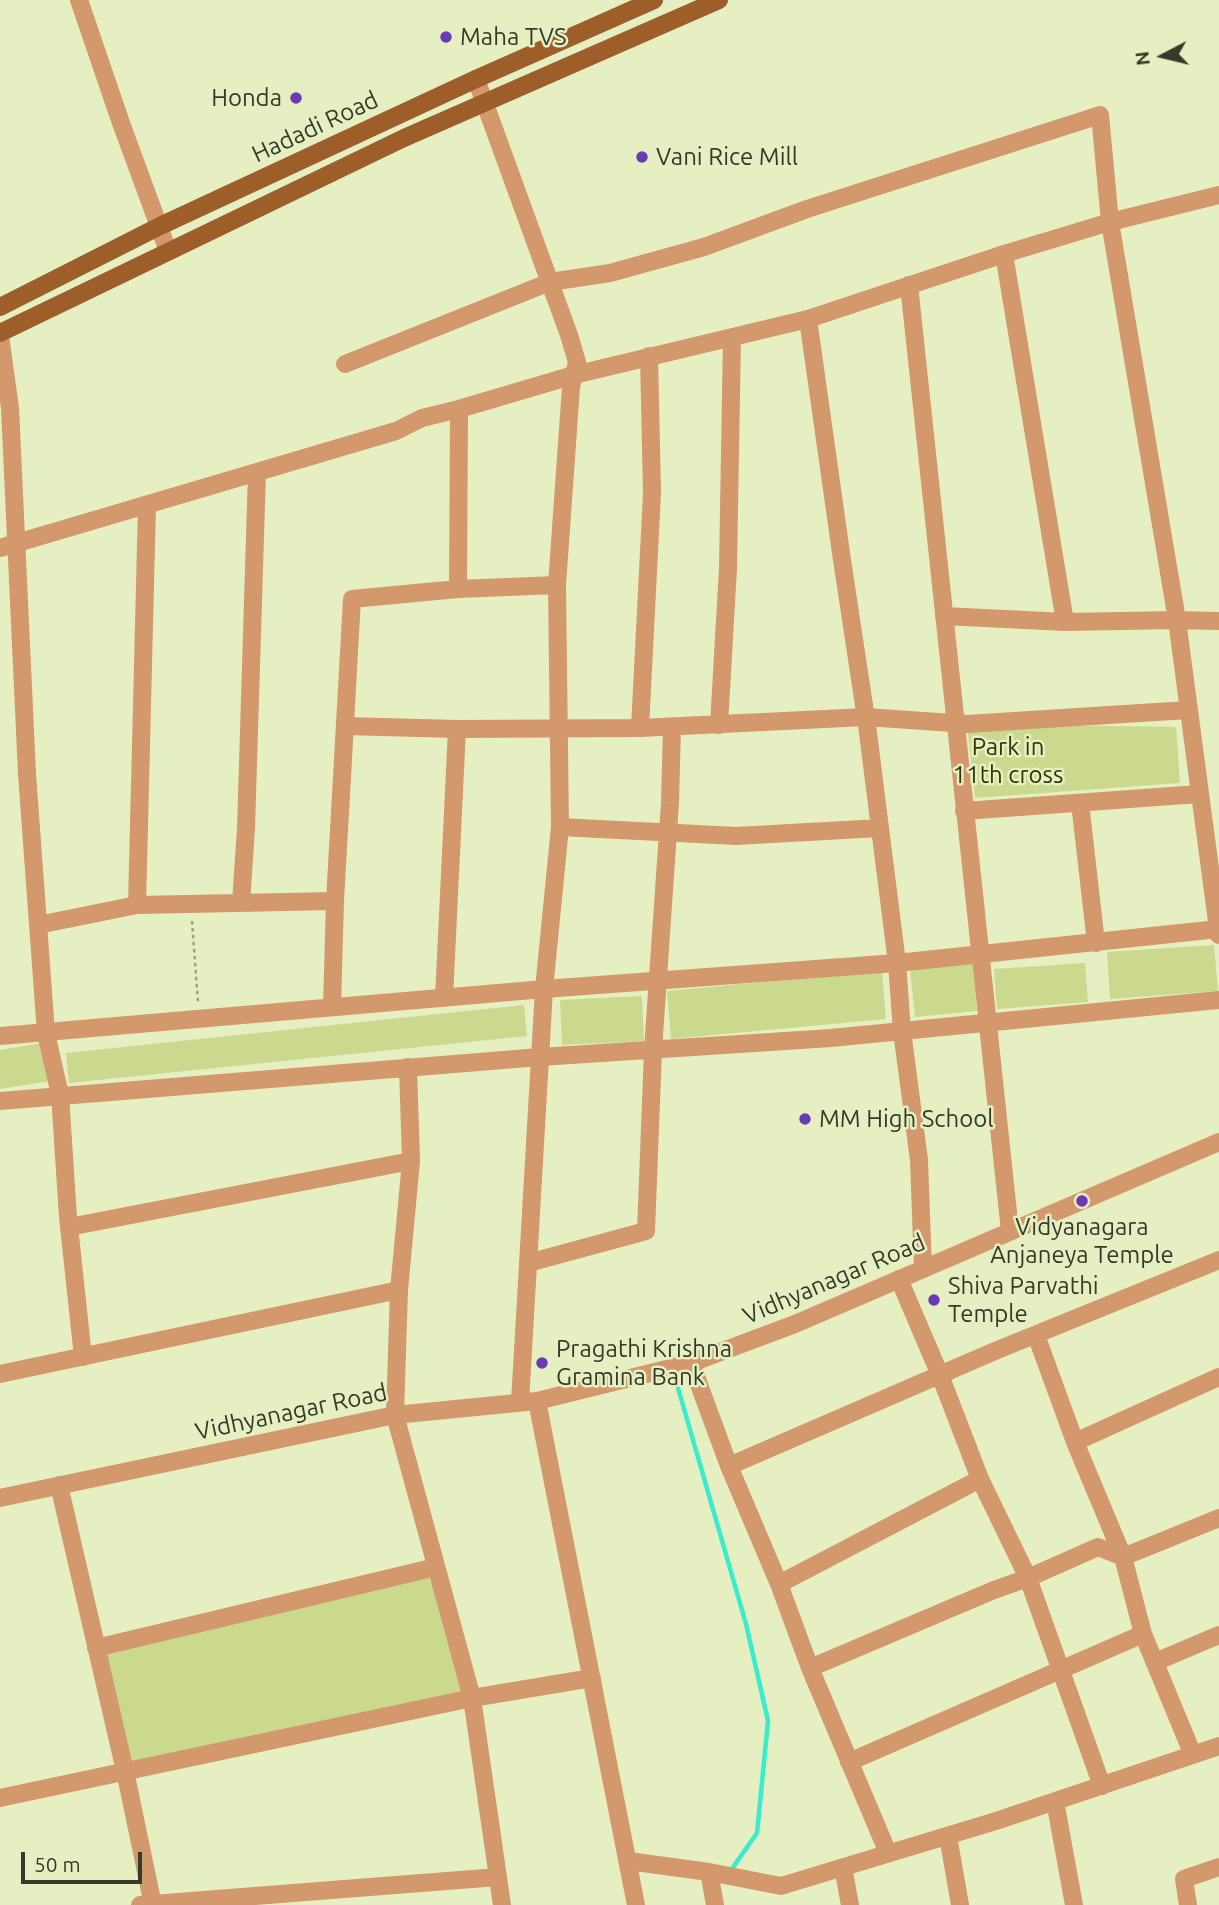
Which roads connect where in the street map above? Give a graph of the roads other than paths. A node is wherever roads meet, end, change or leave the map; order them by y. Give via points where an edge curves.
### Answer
1 (79, 0) edge
2 (654, 0) edge
3 (719, 0) edge
4 (476, 79) junction
5 (485, 102) junction
6 (1219, 195) edge
7 (1110, 222) junction
8 (160, 226) junction
9 (168, 251) junction
10 (1004, 254) junction
11 (550, 282) junction
12 (909, 285) junction
13 (0, 307) edge
14 (808, 319) junction
15 (0, 334) edge
16 (732, 337) junction
17 (649, 356) junction
18 (345, 364) dead end
19 (574, 375) junction
20 (459, 409) junction
21 (257, 471) junction
22 (147, 505) junction
23 (8, 546) edge
24 (557, 585) junction
25 (458, 589) junction
26 (944, 616) junction
27 (1177, 620) junction
28 (1219, 621) edge
29 (1065, 622) junction
30 (1188, 710) junction
31 (866, 717) junction
32 (955, 723) junction
33 (719, 724) junction
34 (345, 726) junction
35 (671, 727) junction
36 (559, 728) junction
37 (457, 729) junction
38 (640, 729) junction
39 (1199, 794) junction
40 (1080, 803) junction
41 (964, 811) junction
42 (560, 827) junction
43 (880, 828) junction
44 (667, 833) junction
45 (335, 901) junction
46 (241, 903) junction
47 (137, 905) junction
48 (38, 925) junction
49 (1218, 932) edge
50 (1096, 943) junction
51 (979, 955) junction
52 (897, 963) junction
53 (657, 981) junction
54 (544, 989) junction
55 (444, 998) junction
56 (1219, 1000) edge
57 (332, 1007) junction
58 (987, 1023) junction
59 (902, 1031) junction
60 (46, 1034) junction
61 (0, 1037) edge
62 (653, 1050) junction
63 (540, 1057) junction
64 (408, 1068) junction
65 (60, 1095) junction
66 (0, 1101) edge
67 (1217, 1149) edge
68 (411, 1161) junction
69 (69, 1227) junction
70 (1010, 1231) junction
71 (1219, 1261) edge
72 (528, 1263) junction
73 (923, 1269) junction
74 (899, 1279) junction
75 (399, 1290) junction
76 (1036, 1335) junction
77 (83, 1357) junction
78 (691, 1363) junction
79 (0, 1374) edge
80 (940, 1375) junction
81 (1219, 1377) edge
82 (528, 1401) junction
83 (395, 1415) junction
84 (1075, 1441) junction
85 (729, 1465) junction
86 (979, 1479) junction
87 (58, 1485) junction
88 (0, 1499) edge
89 (1219, 1518) edge
90 (1123, 1557) junction
91 (436, 1567) junction
92 (1028, 1578) junction
93 (779, 1584) junction
94 (1143, 1634) junction
95 (1219, 1635) edge
96 (96, 1648) junction
97 (1154, 1661) junction
98 (810, 1668) junction
99 (1062, 1670) junction
100 (592, 1678) junction
101 (472, 1698) junction
102 (1219, 1746) edge
103 (1193, 1755) junction
104 (849, 1762) junction
105 (125, 1771) junction
106 (1102, 1786) junction
107 (0, 1798) edge
108 (1055, 1801) junction
109 (948, 1836) junction
110 (888, 1853) junction
111 (628, 1861) junction
112 (843, 1867) junction
113 (1219, 1867) edge
114 (709, 1872) junction
115 (498, 1877) junction
116 (149, 1904) edge
117 (502, 1905) edge
118 (636, 1905) edge
119 (715, 1905) edge
120 (850, 1905) edge
121 (960, 1905) edge
122 (1074, 1905) edge
123 (1188, 1905) edge

1 - 8 street
2 - 4 main road, Hadadi Road
3 - 5 main road
4 - 5 street
4 - 8 main road, Hadadi Road
5 - 9 main road
5 - 11 street
6 - 7 street
7 - 10 street
7 - 11 street via 1100,115 704,247 610,274
7 - 27 street
8 - 9 street
8 - 13 main road, Hadadi Road
9 - 15 main road
10 - 12 street
10 - 29 street
11 - 18 street
11 - 19 street via 577,362
12 - 14 street
12 - 26 street
14 - 16 street
14 - 31 street
15 - 23 street via 10,408
16 - 17 street
16 - 33 street via 728,568
17 - 19 street
17 - 38 street via 652,493
19 - 20 street
19 - 24 street
20 - 21 street
20 - 25 street
21 - 22 street
21 - 46 street
22 - 23 street
22 - 47 street
23 - 48 street
24 - 25 street
24 - 36 street
25 - 34 street via 352,599
26 - 29 street
26 - 32 street
27 - 28 street
27 - 29 street
27 - 30 street
30 - 32 street
30 - 39 street
31 - 32 street
31 - 33 street
31 - 43 street
32 - 41 street
33 - 35 street
34 - 37 street
34 - 45 street
35 - 38 street
35 - 44 street
36 - 37 street
36 - 38 street
36 - 42 street
37 - 55 street
39 - 40 street
39 - 49 street
40 - 41 street
40 - 50 street
41 - 51 street
42 - 44 street
42 - 54 street
43 - 44 street via 736,836
43 - 52 street
44 - 53 street
45 - 46 street
45 - 57 street
46 - 47 street
47 - 48 street
48 - 60 street
49 - 50 street
50 - 51 street
51 - 52 street
51 - 58 street
52 - 53 street
52 - 59 street
53 - 54 street
53 - 62 street
54 - 55 street
54 - 63 street
55 - 57 street
56 - 58 street
57 - 60 street
58 - 59 street
58 - 70 street
59 - 62 street
59 - 73 street via 919,1160
60 - 61 street
60 - 65 street
62 - 63 street
62 - 72 street via 646,1231
63 - 64 street
63 - 72 street
64 - 65 street
64 - 68 street
65 - 66 street
65 - 69 street
67 - 70 street, Vidhyanagar Road
68 - 69 street
68 - 75 street
69 - 77 street
70 - 73 street, Vidhyanagar Road
71 - 76 street
72 - 82 street
73 - 74 street, Vidhyanagar Road
74 - 78 street, Vidhyanagar Road
74 - 80 street
75 - 77 street
75 - 83 street
76 - 80 street
76 - 84 street
77 - 79 street
78 - 82 street, Vidhyanagar Road
78 - 85 street
80 - 85 street
80 - 86 street
81 - 84 street
82 - 83 street, Vidhyanagar Road
82 - 100 street
83 - 87 street, Vidhyanagar Road
83 - 91 street
84 - 90 street
85 - 93 street
86 - 92 street
86 - 93 street
87 - 88 street, Vidhyanagar Road
87 - 96 street
89 - 90 street
90 - 92 street via 1098,1547
90 - 94 street
91 - 96 street
91 - 101 street
92 - 98 street
92 - 99 street
93 - 98 street
94 - 97 street
94 - 99 street
95 - 97 street
96 - 105 street
97 - 103 street
98 - 104 street
99 - 104 street
99 - 106 street
100 - 101 street
100 - 111 street
101 - 105 street
101 - 115 street
102 - 103 street
103 - 106 street
104 - 110 street
105 - 107 street
105 - 116 street
106 - 108 street
108 - 109 street
108 - 122 street
109 - 110 street
109 - 121 street
110 - 112 street
111 - 114 street
111 - 118 street
112 - 114 street via 781,1885
112 - 120 street
113 - 123 street via 1184,1879
114 - 119 street
115 - 116 street
115 - 117 street

